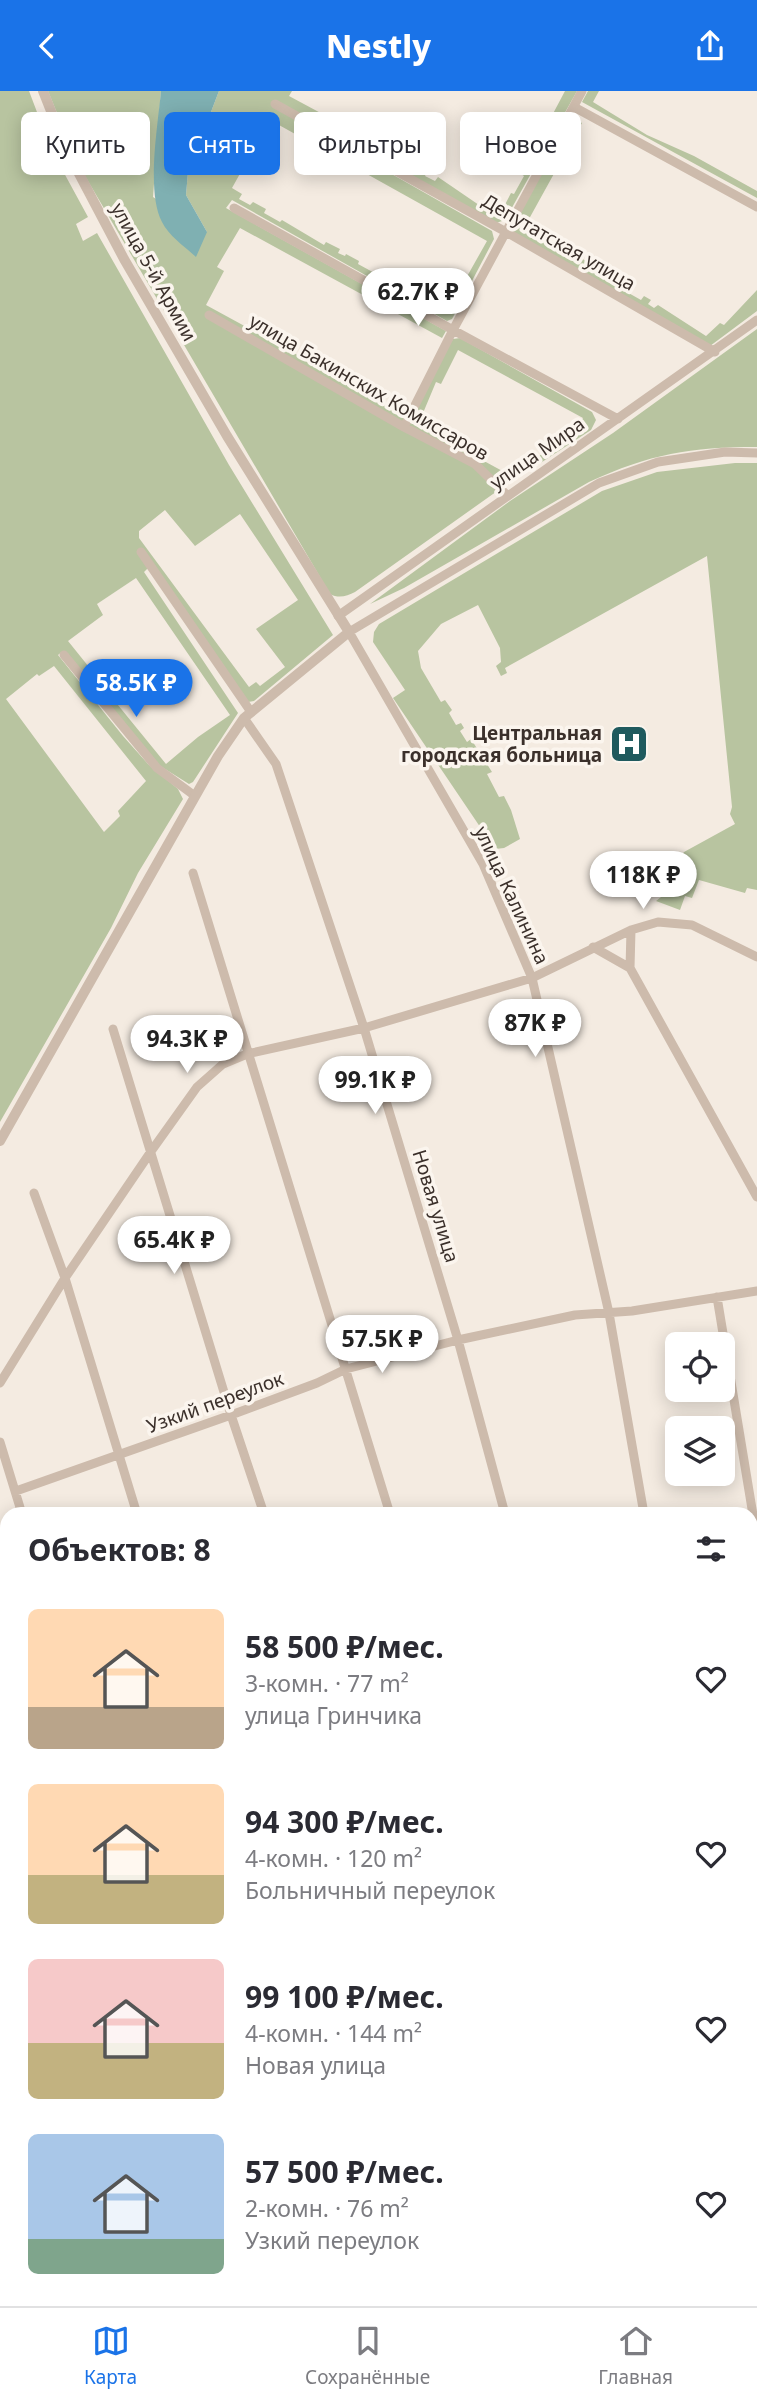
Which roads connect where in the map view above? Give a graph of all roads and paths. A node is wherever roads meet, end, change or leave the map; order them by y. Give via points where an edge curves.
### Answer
1 (43, 91) edge
2 (582, 91) edge
3 (275, 104) dead end
4 (574, 107) junction
5 (757, 207) edge
6 (234, 208) dead end
7 (506, 232) junction
8 (209, 316) dead end
9 (757, 320) edge
10 (453, 330) junction
11 (715, 352) junction
12 (618, 419) junction
13 (404, 427) junction
14 (223, 429) joint
15 (757, 453) edge
16 (507, 495) junction
17 (141, 552) dead end
18 (338, 616) junction
19 (349, 632) junction
20 (64, 655) dead end
21 (248, 715) junction
22 (195, 796) junction
23 (193, 873) dead end
24 (631, 930) junction
25 (593, 947) junction
26 (757, 957) edge
27 (630, 968) junction
28 (532, 978) junction
29 (364, 1028) junction
30 (113, 1029) dead end
31 (247, 1054) junction
32 (0, 1141) edge
33 (152, 1150) junction
34 (34, 1193) dead end
35 (757, 1197) edge
36 (65, 1278) junction
37 (757, 1291) edge
38 (717, 1297) junction
39 (609, 1313) junction
40 (458, 1340) junction
41 (346, 1369) junction
42 (0, 1383) edge
43 (231, 1415) junction
44 (0, 1442) edge
45 (117, 1455) junction
46 (16, 1491) junction
47 (20, 1507) edge
48 (135, 1507) edge
49 (262, 1507) edge
50 (388, 1507) edge
51 (503, 1507) edge
52 (643, 1507) edge
53 (752, 1507) edge

1 - 14 street, улица 5-й Армии via 66,149 124,259
2 - 4 street
3 - 7 street, Депутатская улица
4 - 5 street
4 - 7 street
6 - 10 street
7 - 10 street
7 - 11 street, Депутатская улица
8 - 13 street, улица Бакинских Комиссаров
9 - 11 street, улица Мира
10 - 12 street
10 - 13 street
11 - 12 street, улица Мира
12 - 16 street, улица Мира
13 - 16 street, улица Бакинских Комиссаров via 475,464
14 - 18 street, улица Калинина
15 - 19 street via 658,461 599,483
16 - 18 street, улица Мира
17 - 21 street, Новая улица
18 - 19 street, улица Калинина
19 - 21 street
19 - 28 street, улица Калинина via 483,864
20 - 22 street via 157,768
21 - 22 street
21 - 29 street, Новая улица via 276,764
22 - 32 street
23 - 31 street
24 - 25 street
24 - 26 street via 658,922 692,925
24 - 27 street
25 - 27 street
25 - 28 street
27 - 35 street
28 - 29 street
28 - 39 street, улица Калинина
29 - 31 street
29 - 40 street, Новая улица
30 - 33 street
31 - 33 street via 209,1074
31 - 41 street
33 - 36 street
33 - 43 street
34 - 36 street
36 - 42 street
36 - 45 street
37 - 38 street, Узкий переулок
38 - 39 street, Узкий переулок
38 - 53 street
39 - 40 street, Узкий переулок via 575,1315
39 - 52 street, улица Калинина
40 - 41 street, Узкий переулок
40 - 51 street, Новая улица
41 - 43 street, Узкий переулок
41 - 50 street
43 - 45 street, Узкий переулок
43 - 49 street
44 - 46 street
45 - 46 street, Узкий переулок
45 - 48 street
46 - 47 street

